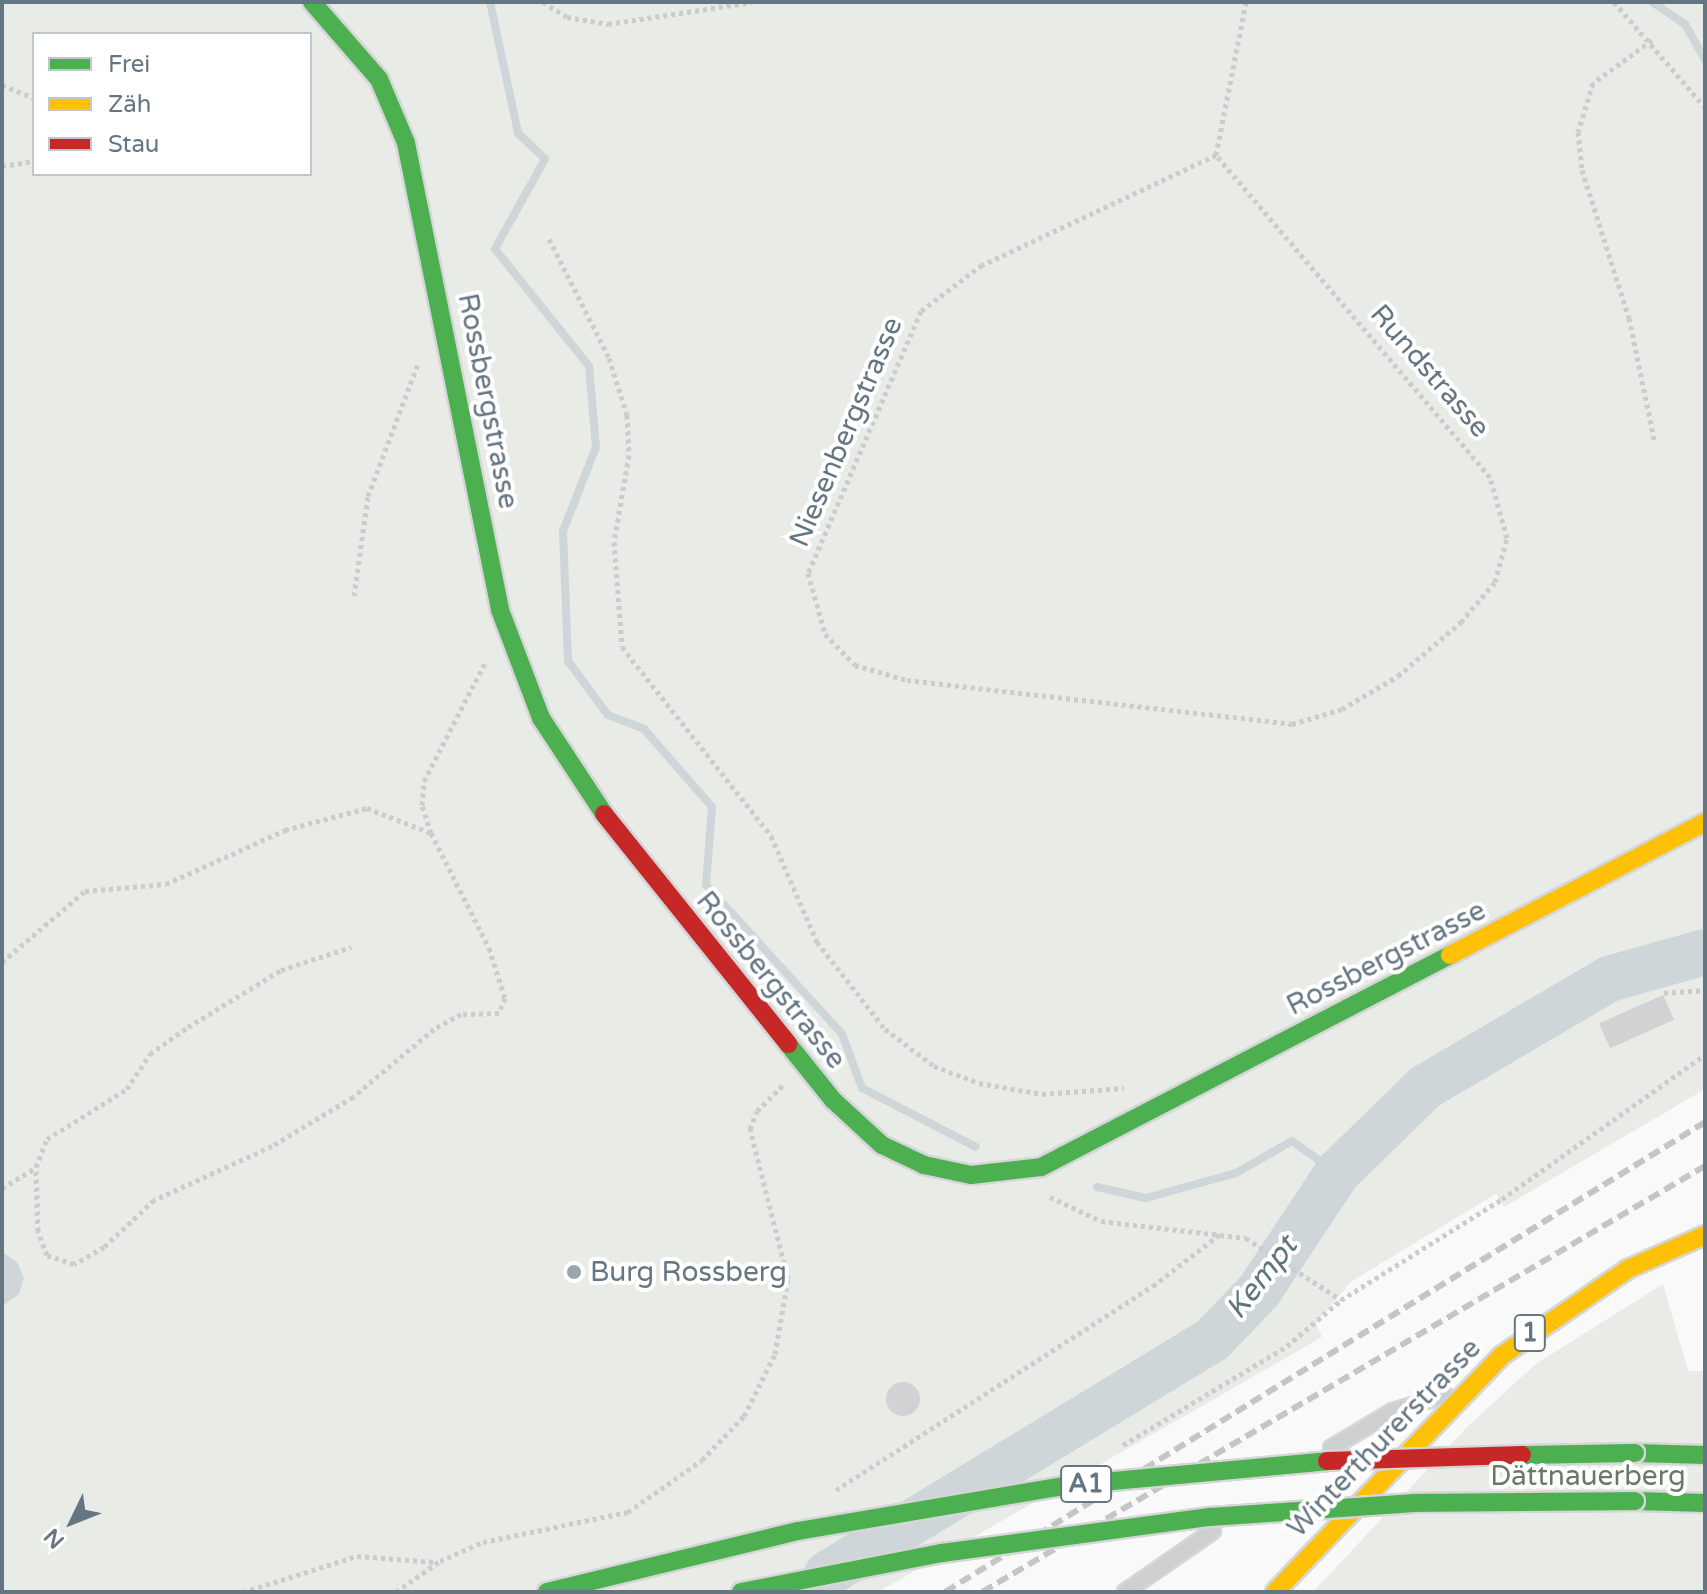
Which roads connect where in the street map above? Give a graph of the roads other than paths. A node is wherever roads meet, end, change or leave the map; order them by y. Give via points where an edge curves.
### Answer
1 (312, 2) edge
2 (1705, 822) edge
3 (1705, 1235) edge
4 (1462, 1392) junction
5 (1705, 1455) edge
6 (1286, 1480) dead end
7 (1261, 1497) dead end
8 (1705, 1503) edge
9 (547, 1592) edge
10 (741, 1592) edge
11 (1125, 1592) edge
12 (1275, 1592) edge

1 - 2 main road, Rossbergstrasse via 379,79 406,143 500,610 525,683 593,803 849,1118 900,1155 950,1172 1015,1174 1071,1153
3 - 4 main road, Winterthurerstrasse / 1 via 1590,1291
4 - 6 lane via 1382,1417
4 - 12 main road, Winterthurerstrasse / 1
5 - 9 main road, A1, bridge via 1343,1459 1070,1485 812,1528
7 - 11 lane
8 - 10 main road, A1, bridge via 1429,1503 1210,1517 995,1544

